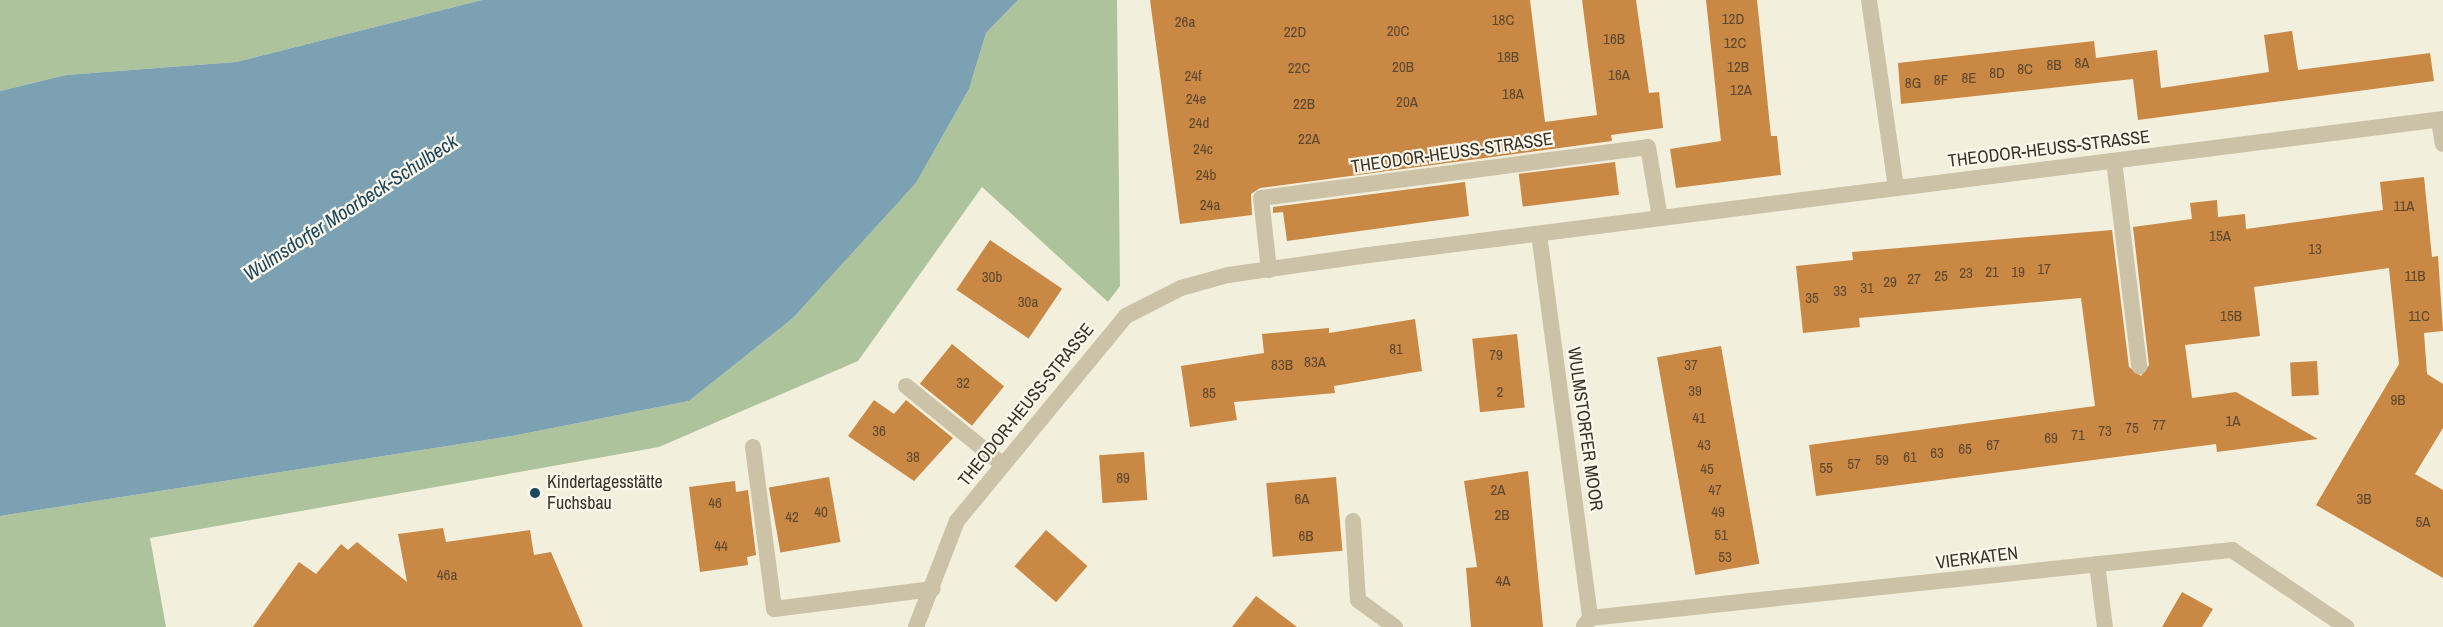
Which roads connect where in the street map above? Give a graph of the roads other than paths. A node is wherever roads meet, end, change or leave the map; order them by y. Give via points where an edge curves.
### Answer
1 (1869, 0) edge
2 (2441, 119) edge
3 (2443, 144) edge
4 (2114, 161) junction
5 (1896, 188) junction
6 (1660, 218) junction
7 (1539, 234) junction
8 (1269, 270) junction
9 (2139, 366) dead end
10 (906, 386) dead end
11 (753, 447) dead end
12 (1002, 464) junction
13 (1353, 521) dead end
14 (2097, 564) junction
15 (933, 589) junction
16 (1587, 623) edge
17 (916, 627) edge
18 (1395, 627) edge
19 (2105, 627) edge
20 (2346, 627) edge

1 - 5 street
2 - 3 street
2 - 4 street, THEODOR-HEUSS-STRASSE
4 - 5 street, THEODOR-HEUSS-STRASSE
4 - 9 street
5 - 6 street, THEODOR-HEUSS-STRASSE
6 - 7 street, THEODOR-HEUSS-STRASSE
6 - 8 street, THEODOR-HEUSS-STRASSE via 1648,147 1261,198
7 - 8 street, THEODOR-HEUSS-STRASSE
7 - 16 street, WULMSTORFER MOOR
8 - 12 street, THEODOR-HEUSS-STRASSE via 1180,288 1126,316
10 - 12 street
11 - 15 street via 774,609
12 - 15 street, THEODOR-HEUSS-STRASSE via 957,521
13 - 18 street via 1358,600
14 - 16 street, VIERKATEN
14 - 19 street
14 - 20 street, VIERKATEN via 2232,550
15 - 17 street, THEODOR-HEUSS-STRASSE

